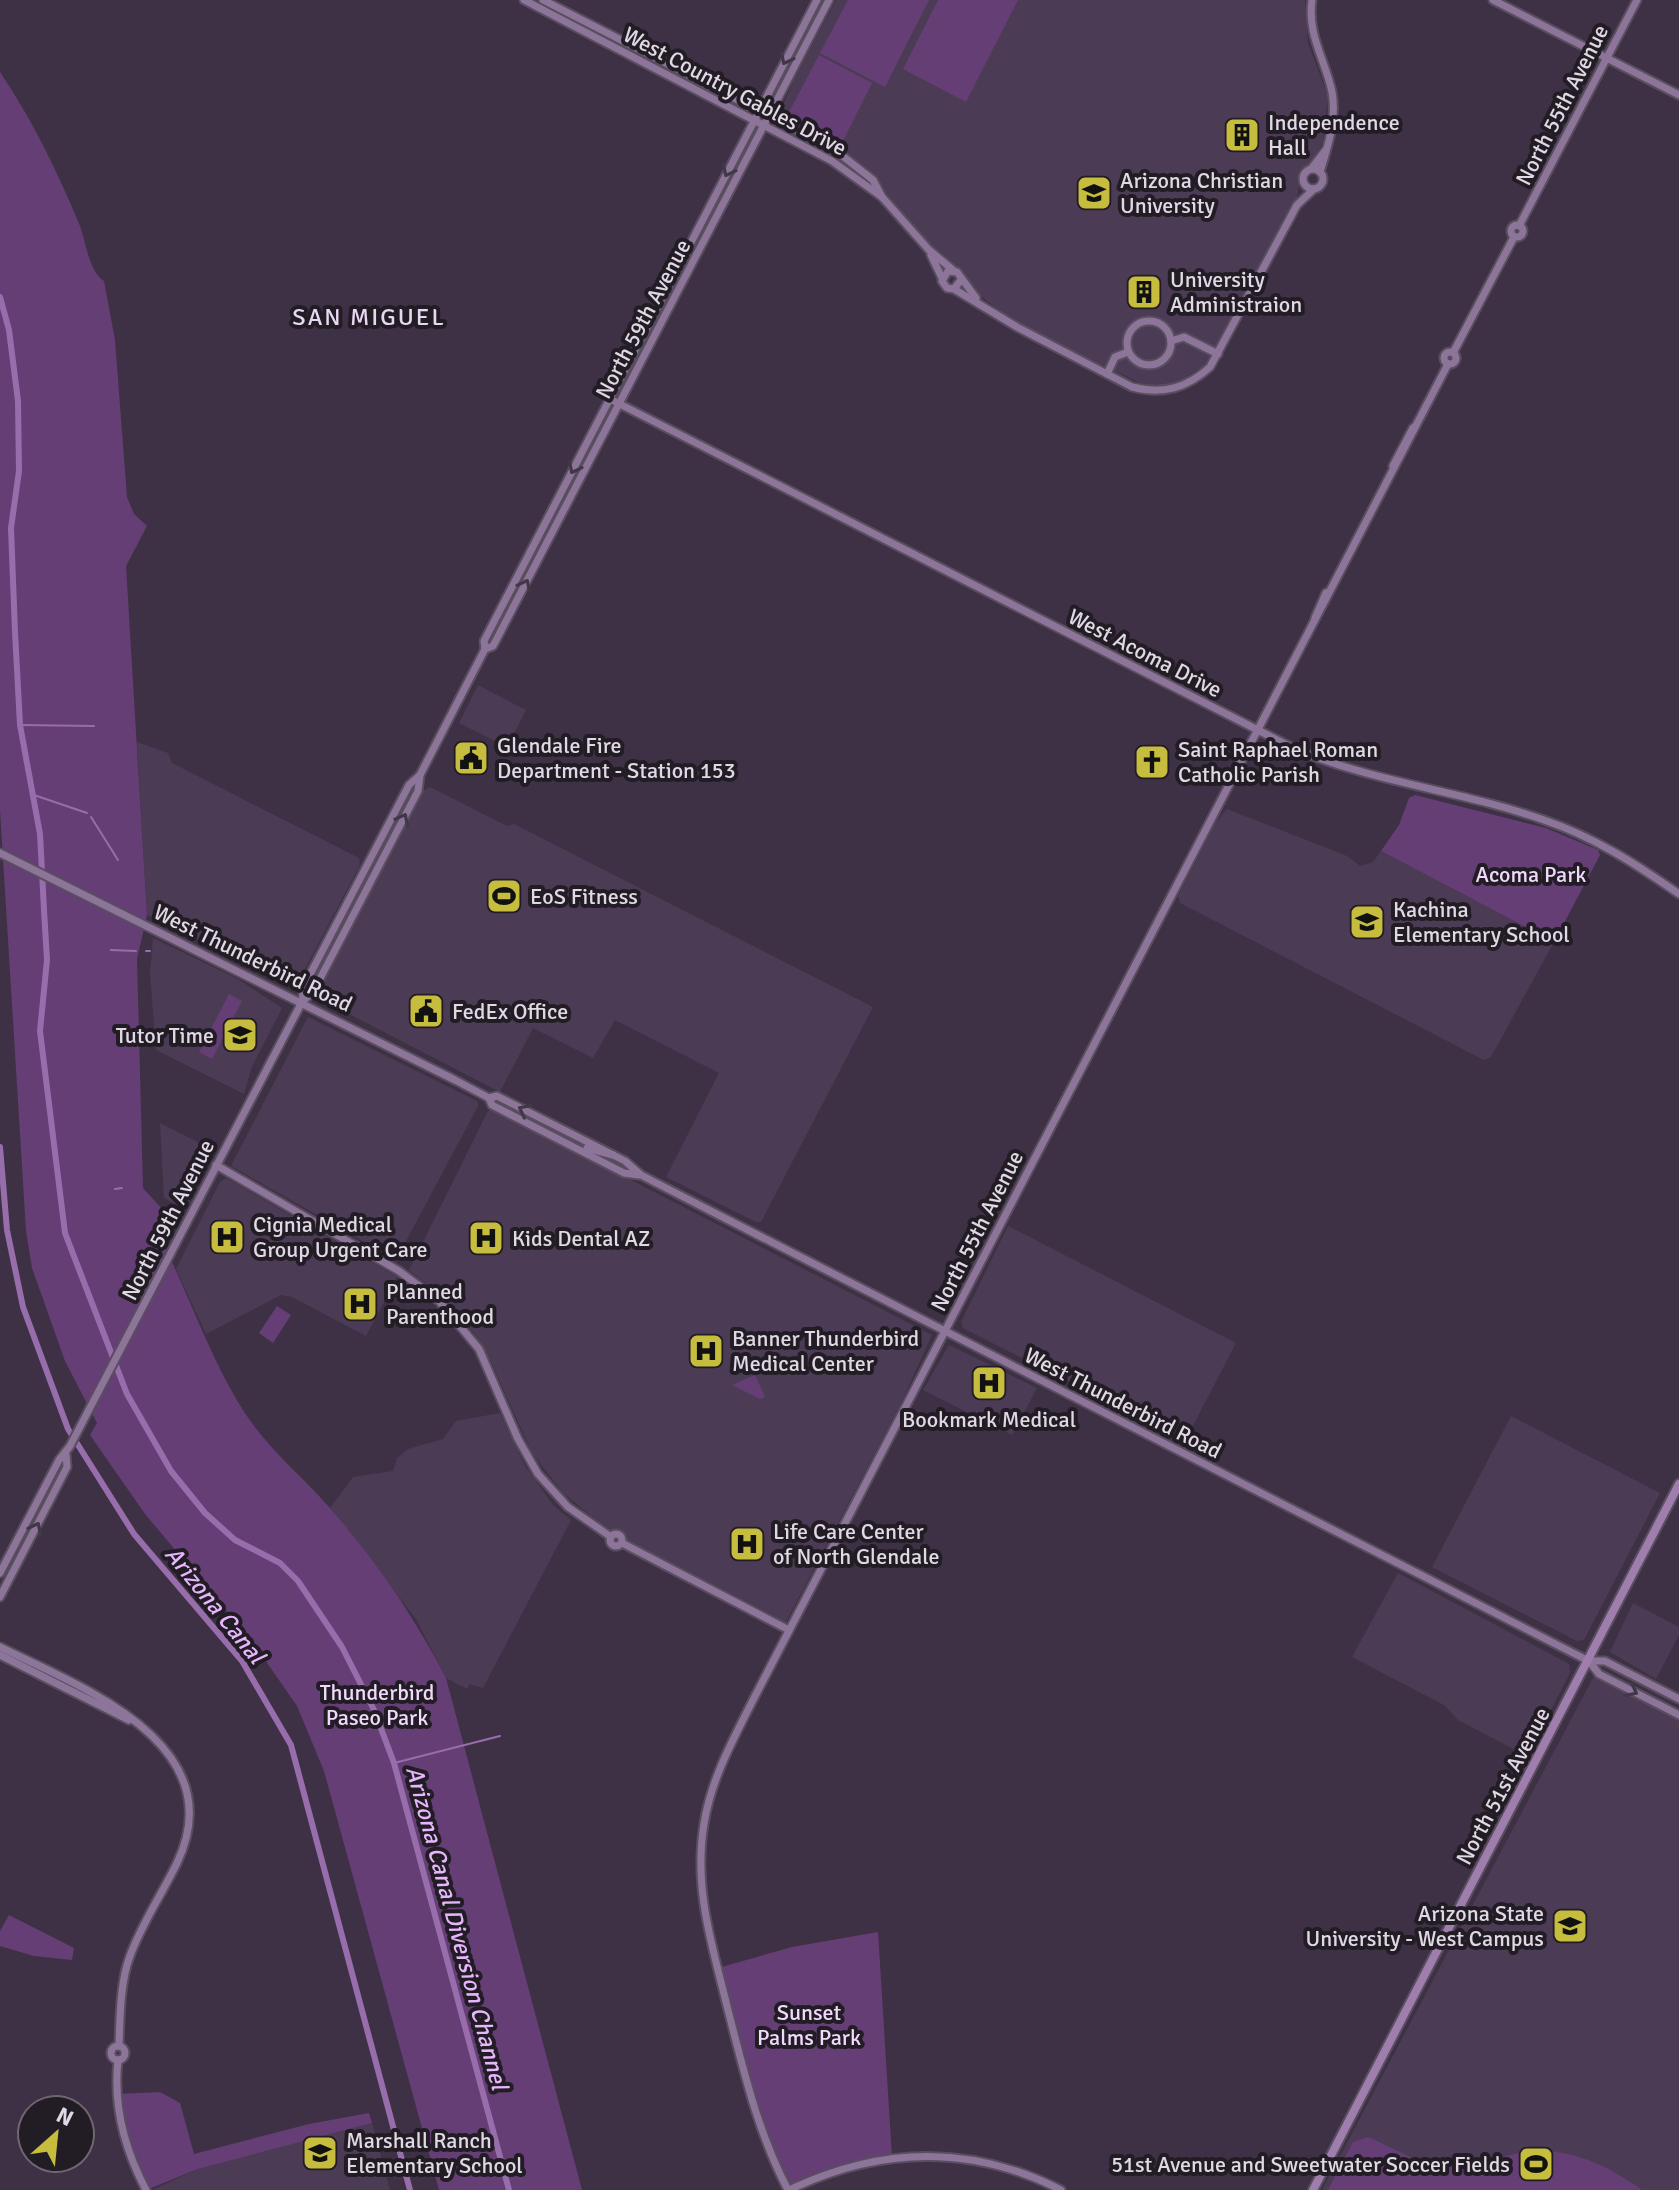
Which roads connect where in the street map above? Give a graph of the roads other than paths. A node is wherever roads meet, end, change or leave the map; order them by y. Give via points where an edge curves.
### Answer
1 (524, 0) edge
2 (543, 0) edge
3 (817, 0) edge
4 (829, 0) edge
5 (1312, 0) edge
6 (1493, 0) edge
7 (1637, 0) edge
8 (1607, 58) junction
9 (1679, 95) edge
10 (757, 116) junction
11 (767, 120) junction
12 (1325, 151) junction
13 (1312, 168) junction
14 (1320, 172) junction
15 (1303, 181) junction
16 (1314, 189) junction
17 (1297, 205) junction
18 (929, 250) junction
19 (953, 270) junction
20 (942, 278) junction
21 (961, 280) junction
22 (954, 289) junction
23 (980, 303) junction
24 (1171, 341) junction
25 (1128, 352) junction
26 (1218, 354) junction
27 (1107, 374) junction
28 (610, 399) junction
29 (619, 404) junction
30 (485, 649) junction
31 (1258, 731) junction
32 (420, 775) junction
33 (0, 853) edge
34 (1679, 894) edge
35 (345, 907) junction
36 (342, 936) junction
37 (302, 1002) junction
38 (489, 1098) junction
39 (551, 1135) junction
40 (614, 1155) junction
41 (216, 1165) junction
42 (641, 1175) junction
43 (945, 1332) junction
44 (66, 1455) junction
45 (1679, 1484) edge
46 (0, 1573) edge
47 (0, 1597) edge
48 (789, 1630) junction
49 (0, 1647) edge
50 (0, 1655) edge
51 (1589, 1661) junction
52 (1679, 1699) edge
53 (1679, 1715) edge
54 (135, 1721) junction
55 (146, 2190) edge
56 (788, 2190) edge
57 (1061, 2190) edge
58 (1313, 2190) edge

1 - 10 street, West Country Gables Drive
2 - 10 street, West Country Gables Drive
3 -> 10 street, North 59th Avenue
4 - 11 street, North 59th Avenue
5 - 12 street via 1312,33 1332,95
6 - 8 street
7 - 8 street, North 55th Avenue
8 - 9 street
8 - 31 street, North 55th Avenue via 1519,226 1522,233 1514,237 1453,353 1456,360 1448,364 1396,456
10 - 11 street, West Country Gables Drive
10 -> 28 street, North 59th Avenue
11 - 18 street, West Country Gables Drive via 882,197
11 - 29 street, North 59th Avenue
12 - 13 street
12 - 14 street
13 - 14 street
13 - 15 street via 1304,172
14 - 16 street via 1322,183
15 - 16 street
15 - 17 street
16 - 17 street
17 - 26 street
18 - 19 street, West Country Gables Drive
18 - 20 street, West Country Gables Drive
19 - 20 street
19 - 21 street, West Country Gables Drive
20 - 22 street, West Country Gables Drive
21 - 22 street
21 - 23 street, West Country Gables Drive
22 - 23 street, West Country Gables Drive
23 - 27 street
24 - 25 street via 1167,356 1154,365 1139,363
24 - 25 street via 1165,327 1143,321 1127,336
24 - 26 street via 1184,337
25 - 27 street via 1115,357
26 - 27 street via 1201,374 1172,389 1146,391
28 - 29 street, West Acoma Drive
28 -> 30 street, North 59th Avenue via 484,641
30 -> 29 street, North 59th Avenue via 493,646
29 - 31 street, West Acoma Drive
30 - 32 street, North 59th Avenue
31 - 34 street, West Acoma Drive via 1365,775 1542,819 1611,848
31 - 43 street, North 55th Avenue
32 - 35 street, North 59th Avenue via 409,785
36 -> 32 street, North 59th Avenue via 418,791
33 - 37 street, West Thunderbird Road
35 - 36 street
35 - 37 street, North 59th Avenue via 304,986
36 - 37 street, North 59th Avenue via 313,992
37 - 38 street, West Thunderbird Road
37 - 41 street, North 59th Avenue
38 - 39 street, West Thunderbird Road via 492,1105
40 -> 38 street, West Thunderbird Road via 497,1096
39 - 40 street
39 - 42 street, West Thunderbird Road via 624,1173
40 - 42 street, West Thunderbird Road
41 - 44 street, North 59th Avenue
41 - 48 street via 399,1271 439,1301 479,1349 518,1439 538,1474 568,1507 611,1537 620,1535 622,1543
42 - 43 street, West Thunderbird Road
43 - 48 street, North 55th Avenue
43 - 51 street, West Thunderbird Road
44 - 46 street, North 59th Avenue
47 -> 44 street, North 59th Avenue via 67,1467
45 - 51 main road, North 51st Avenue
48 - 56 street, North 55th Avenue via 715,1781 700,1863 707,1930 743,2069
49 - 54 street
50 - 54 street
51 - 52 street, West Thunderbird Road via 1605,1661
51 -> 53 street, West Thunderbird Road via 1599,1674
51 - 58 main road, North 51st Avenue
54 - 55 street via 158,1740 183,1780 188,1806 187,1833 177,1864 129,1957 119,2046 125,2053 118,2060 117,2094 123,2133
56 - 57 street via 852,2165 921,2154 985,2161

